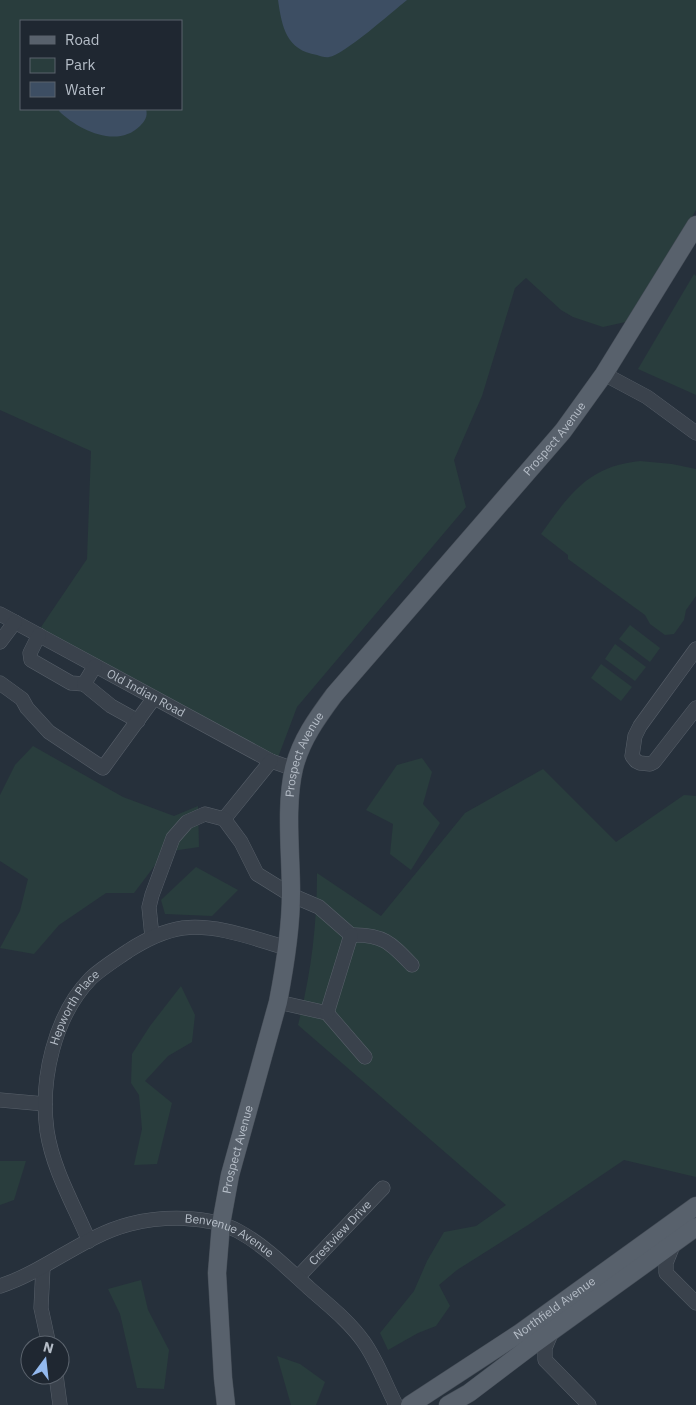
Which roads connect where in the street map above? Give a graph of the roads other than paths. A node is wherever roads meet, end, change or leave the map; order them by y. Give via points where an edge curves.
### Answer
1 (696, 225) edge
2 (691, 245) edge
3 (604, 374) junction
4 (696, 433) edge
5 (0, 614) edge
6 (15, 622) junction
7 (38, 635) junction
8 (0, 642) edge
9 (696, 649) edge
10 (95, 666) junction
11 (0, 683) edge
12 (84, 684) junction
13 (154, 698) junction
14 (696, 708) edge
15 (138, 721) junction
16 (271, 762) junction
17 (294, 770) junction
18 (224, 819) junction
19 (291, 895) junction
20 (351, 934) junction
21 (152, 937) junction
22 (288, 948) junction
23 (412, 965) dead end
24 (278, 1002) junction
25 (327, 1013) junction
26 (364, 1057) dead end
27 (0, 1100) edge
28 (45, 1104) junction
29 (383, 1188) dead end
30 (696, 1206) edge
31 (221, 1224) junction
32 (696, 1228) edge
33 (89, 1241) junction
34 (674, 1242) junction
35 (646, 1252) junction
36 (42, 1267) junction
37 (298, 1277) junction
38 (0, 1286) edge
39 (696, 1303) edge
40 (553, 1329) junction
41 (47, 1335) edge
42 (525, 1339) junction
43 (57, 1385) edge
44 (60, 1405) edge
45 (226, 1405) edge
46 (396, 1405) edge
47 (410, 1405) edge
48 (448, 1405) edge
49 (589, 1405) edge

1 - 2 main road, Prospect Avenue
2 - 3 main road, Prospect Avenue
3 - 4 street via 647,397
3 - 17 main road, Prospect Avenue via 563,431 334,695 311,728
5 - 6 street, Old Indian Road
6 - 7 street, Old Indian Road
6 - 8 street
7 - 10 street, Old Indian Road
7 - 12 street via 30,653 31,660 71,683
9 - 14 street via 640,726 633,744 632,756 636,761 654,762
10 - 12 street
10 - 13 street, Old Indian Road
11 - 15 street via 22,699 49,732 103,768
12 - 15 street via 111,706
13 - 15 street
13 - 16 street, Old Indian Road
16 - 17 street, Old Indian Road
16 - 18 street
17 - 19 main road, Prospect Avenue via 290,816
18 - 19 street via 241,842 257,874
18 - 21 street via 205,814 187,822 173,838 149,907
19 - 20 street via 319,907
19 - 22 main road, Prospect Avenue
20 - 23 street via 369,934 379,938 396,948
20 - 25 street
21 - 22 street, Hepworth Place via 184,928 200,928
21 - 28 street, Hepworth Place via 114,960 80,991 64,1019 51,1058
22 - 24 main road, Prospect Avenue
24 - 25 street
24 - 31 main road, Prospect Avenue via 230,1175
25 - 26 street
27 - 28 street
28 - 33 street, Hepworth Place via 53,1157
29 - 37 street, Crestview Drive
30 - 35 main road, Northfield Avenue
31 - 33 street, Benvenue Avenue via 185,1218 151,1220 129,1224
31 - 37 street, Benvenue Avenue via 237,1230
31 - 45 main road, Prospect Avenue via 217,1273
32 - 34 main road, Northfield Avenue
33 - 36 street, Benvenue Avenue
34 - 35 main road, Northfield Avenue
34 - 39 street via 666,1272
35 - 40 main road, Northfield Avenue
35 - 42 main road, Northfield Avenue
36 - 38 street, Benvenue Avenue
36 - 41 street via 41,1308
37 - 46 street, Benvenue Avenue via 364,1342
40 - 42 main road, Northfield Avenue
40 - 49 street via 545,1348 545,1360
42 - 47 main road, Northfield Avenue
42 - 48 main road, Northfield Avenue via 468,1393
43 - 44 street

